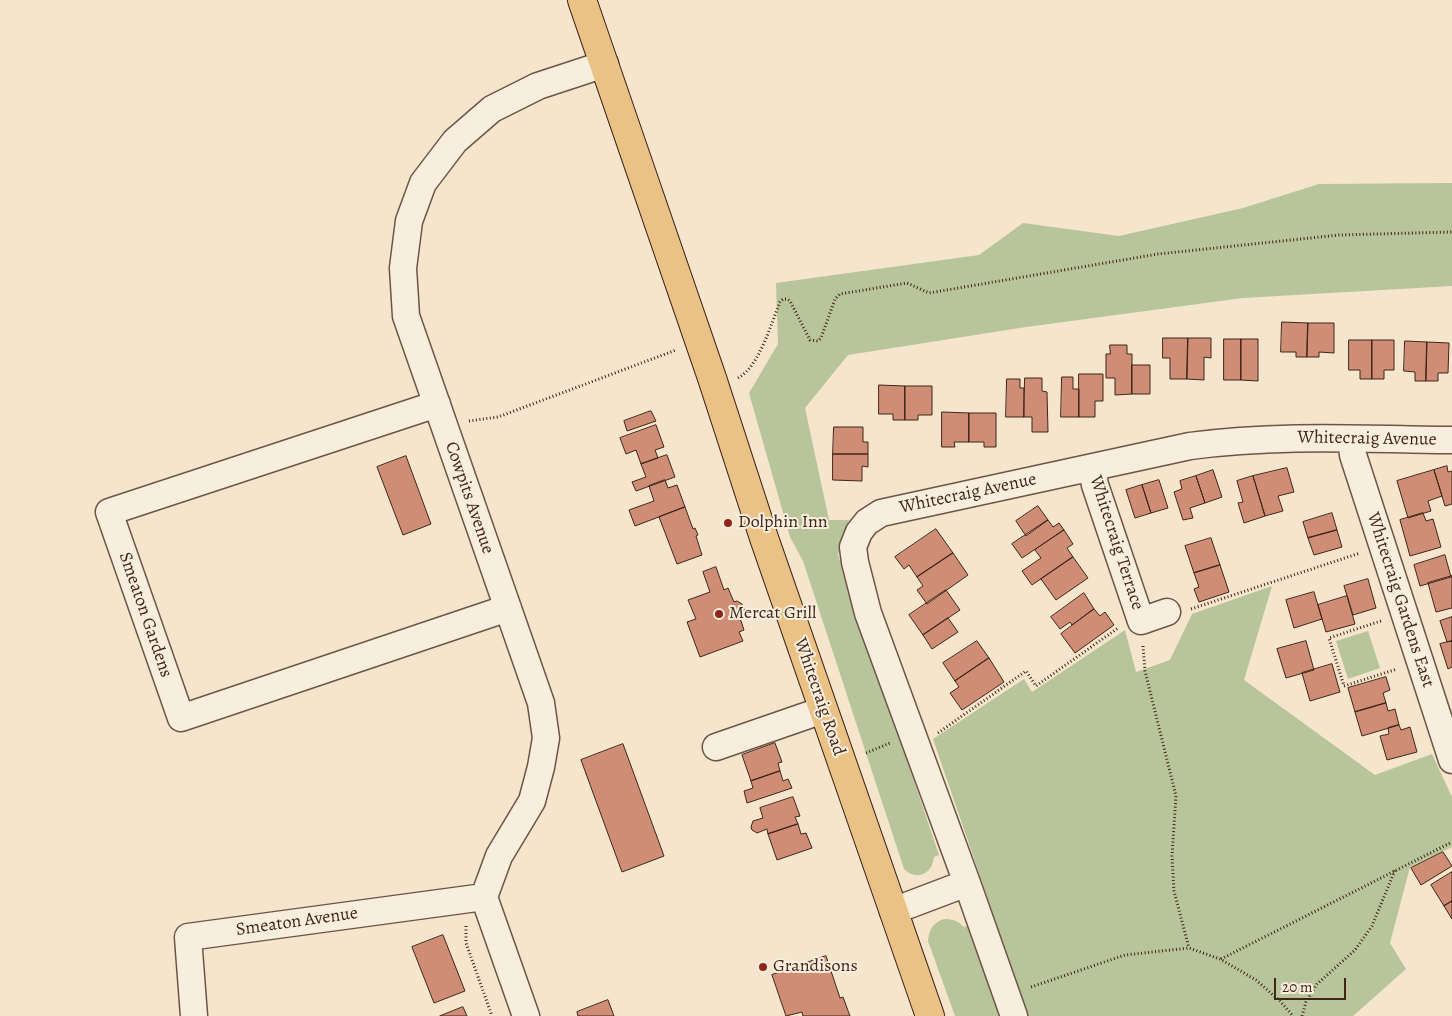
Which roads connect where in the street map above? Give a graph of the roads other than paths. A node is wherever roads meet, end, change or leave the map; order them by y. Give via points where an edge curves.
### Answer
1 (582, 0) edge
2 (605, 64) junction
3 (440, 415) junction
4 (1351, 439) junction
5 (1452, 440) edge
6 (1092, 467) junction
7 (508, 608) junction
8 (1167, 612) road end
9 (823, 710) junction
10 (716, 747) dead end
11 (1452, 760) edge
12 (968, 883) junction
13 (475, 898) junction
14 (893, 911) junction
15 (1010, 1005) edge
16 (194, 1016) edge
17 (526, 1016) edge
18 (930, 1016) edge

1 - 2 main road, Whitecraig Road
2 - 3 street, Cowpits Avenue via 538,86 492,109 456,141 423,184 409,221 403,268 406,316
2 - 9 main road, Whitecraig Road
3 - 7 street, Cowpits Avenue
3 - 7 street, Smeaton Gardens via 110,512 177,708 181,718
4 - 5 street, Whitecraig Avenue
4 - 6 street, Whitecraig Avenue via 1227,441
4 - 11 street, Whitecraig Gardens East via 1353,455
6 - 8 street, Whitecraig Terrace via 1094,484 1141,621
6 - 12 street, Whitecraig Avenue via 881,513 867,522 853,547 868,612
7 - 13 street, Cowpits Avenue via 541,703 546,738 532,801
9 - 10 street
9 - 14 main road, Whitecraig Road
12 - 14 street
12 - 15 street, Whitecraig Avenue
13 - 16 street, Smeaton Avenue via 188,937
13 - 17 street
14 - 18 main road, Whitecraig Road

